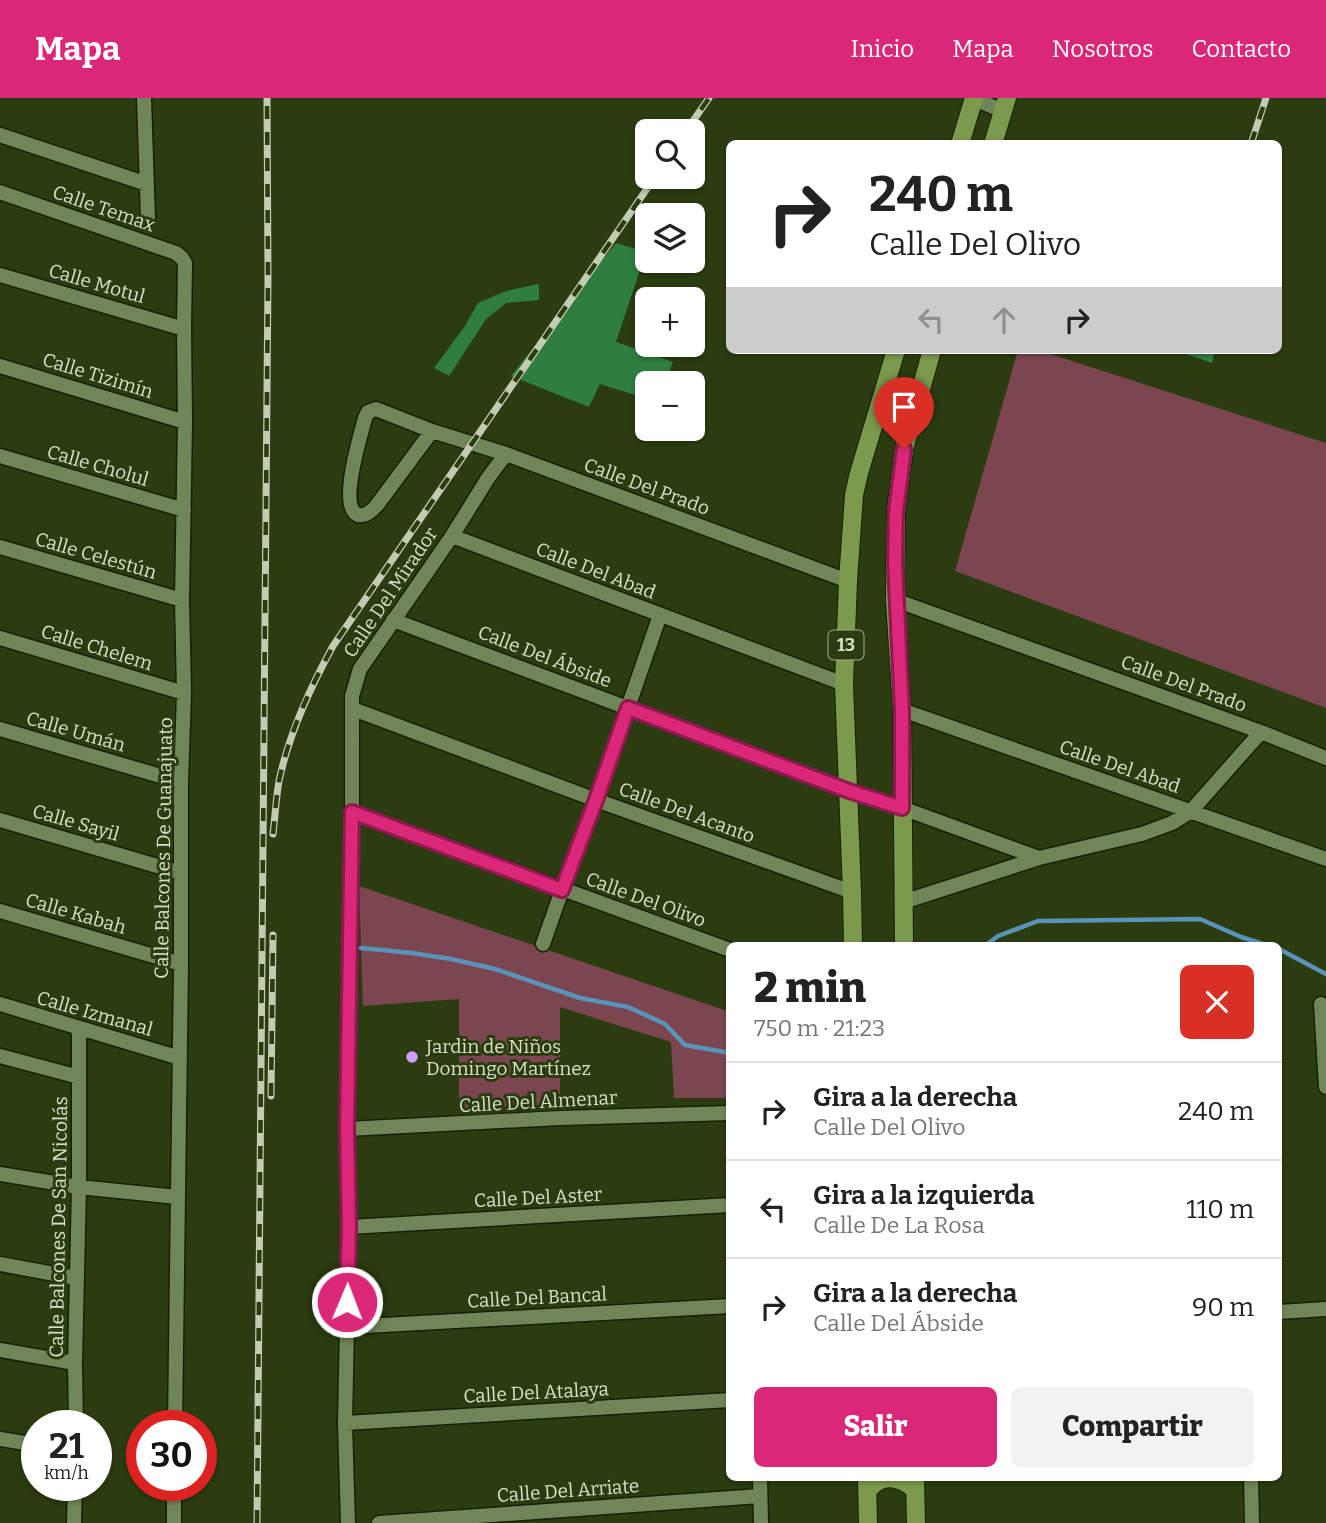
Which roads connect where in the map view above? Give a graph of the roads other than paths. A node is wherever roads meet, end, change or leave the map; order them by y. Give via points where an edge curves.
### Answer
1 (144, 98) edge
2 (973, 98) edge
3 (1005, 105) edge
4 (0, 135) edge
5 (961, 140) edge
6 (994, 140) edge
7 (147, 184) junction
8 (0, 192) edge
9 (148, 219) dead end
10 (186, 270) joint
11 (0, 275) edge
12 (184, 329) junction
13 (894, 354) edge
14 (931, 354) edge
15 (0, 366) edge
16 (185, 422) junction
17 (432, 431) junction
18 (506, 454) junction
19 (0, 456) edge
20 (184, 510) junction
21 (452, 536) junction
22 (0, 547) edge
23 (848, 582) junction
24 (182, 600) junction
25 (895, 600) junction
26 (660, 615) junction
27 (393, 620) junction
28 (0, 638) edge
29 (844, 684) junction
30 (184, 693) junction
31 (628, 708) junction
32 (353, 709) junction
33 (902, 710) junction
34 (0, 729) edge
35 (1261, 732) junction
36 (1326, 758) edge
37 (181, 782) junction
38 (849, 791) junction
39 (596, 800) junction
40 (902, 808) junction
41 (1191, 811) junction
42 (352, 812) junction
43 (0, 820) edge
44 (1324, 856) edge
45 (1039, 858) junction
46 (181, 873) junction
47 (562, 890) junction
48 (852, 892) junction
49 (903, 902) junction
50 (0, 911) edge
51 (853, 942) edge
52 (904, 942) edge
53 (543, 944) dead end
54 (726, 949) edge
55 (181, 964) junction
56 (0, 1004) edge
57 (1321, 1004) dead end
58 (1324, 1019) edge
59 (79, 1028) junction
60 (0, 1056) edge
61 (180, 1058) junction
62 (79, 1077) junction
63 (1326, 1087) edge
64 (726, 1113) edge
65 (347, 1129) junction
66 (0, 1174) edge
67 (79, 1187) junction
68 (177, 1196) junction
69 (726, 1205) edge
70 (349, 1227) junction
71 (0, 1264) edge
72 (76, 1278) junction
73 (726, 1306) edge
74 (1326, 1309) edge
75 (1282, 1312) edge
76 (347, 1327) junction
77 (0, 1350) edge
78 (75, 1363) junction
79 (726, 1400) edge
80 (76, 1410) edge
81 (175, 1410) edge
82 (345, 1423) junction
83 (0, 1439) edge
84 (21, 1442) edge
85 (760, 1481) edge
86 (1251, 1481) edge
87 (915, 1483) edge
88 (867, 1484) edge
89 (760, 1496) junction
90 (75, 1501) edge
91 (174, 1501) edge
92 (74, 1523) edge
93 (174, 1523) edge
94 (348, 1523) edge
95 (379, 1523) edge
96 (761, 1523) edge
97 (869, 1523) edge
98 (916, 1523) edge
99 (1252, 1523) edge

1 - 7 street
2 - 3 street
2 - 5 main road
3 - 6 main road
4 - 7 street
7 - 9 street
8 - 10 street, Calle Temax via 176,253
10 - 12 street, Calle Balcones De Guanajuato
11 - 12 street, Calle Motul
12 - 16 street, Calle Balcones De Guanajuato
13 - 23 main road, 13 via 859,473
14 - 25 main road via 904,449 897,493
15 - 16 street, Calle Tizimín
16 - 20 street, Calle Balcones De Guanajuato
17 - 17 street, Calle Del Prado via 373,509 362,515 355,512 349,489 367,413 376,410
17 - 18 street, Calle Del Prado
18 - 21 street, Calle Del Mirador
18 - 23 street, Calle Del Prado
19 - 20 street, Calle Cholul
20 - 24 street, Calle Balcones De Guanajuato
21 - 26 street, Calle Del Abad
21 - 27 street, Calle Del Mirador
22 - 24 street, Calle Celestún
23 - 29 main road, 13
24 - 30 street, Calle Balcones De Guanajuato
25 - 33 main road
25 - 35 street, Calle Del Prado
26 - 29 street, Calle Del Abad
26 - 31 street
27 - 31 street, Calle Del Ábside
27 - 32 street, Calle Del Mirador via 360,668
28 - 30 street, Calle Chelem
29 - 38 main road, 13
30 - 37 street, Calle Balcones De Guanajuato
31 - 38 street, Calle Del Ábside
31 - 39 street
32 - 39 street, Calle Del Acanto
32 - 42 street, Calle Del Mirador
33 - 40 main road
33 - 41 street, Calle Del Abad
34 - 37 street, Calle Umán
35 - 36 street, Calle Del Prado
35 - 41 street, Calle Del Prado
37 - 46 street, Calle Balcones De Guanajuato
38 - 40 street, Calle Del Ábside
38 - 48 main road, 13
39 - 47 street
39 - 48 street, Calle Del Acanto
40 - 45 street, Calle Del Ábside
40 - 49 main road
41 - 44 street, Calle Del Abad
41 - 45 street, Calle Del Prado via 1142,834
42 - 47 street, Calle Del Olivo
42 - 65 street, Calle Del Mirador
43 - 46 street, Calle Sayil
45 - 49 street, Calle Del Prado
46 - 55 street, Calle Balcones De Guanajuato
47 - 53 street
47 - 54 street, Calle Del Olivo
48 - 51 main road, 13
49 - 52 main road
50 - 55 street, Calle Kabah
55 - 61 street, Calle Balcones De Guanajuato
56 - 59 street, Calle Izmanal
57 - 58 street
58 - 63 street
59 - 61 street, Calle Izmanal
59 - 62 street, Calle Balcones De San Nicolás
60 - 62 street
61 - 68 street, Calle Balcones De Guanajuato
62 - 67 street, Calle Balcones De San Nicolás
64 - 65 street, Calle Del Almenar
65 - 70 street, Calle Del Mirador
66 - 67 street
67 - 68 street
67 - 72 street, Calle Balcones De San Nicolás
68 - 81 street, Calle Balcones De Guanajuato
69 - 70 street, Calle Del Aster
70 - 76 street, Calle Del Mirador
71 - 72 street
72 - 78 street, Calle Balcones De San Nicolás
73 - 76 street, Calle Del Bancal
74 - 75 street
76 - 82 street, Calle Del Mirador
77 - 78 street
78 - 80 street, Calle Balcones De San Nicolás
79 - 82 street, Calle Del Atalaya
82 - 94 street, Calle Del Mirador
83 - 84 street
85 - 89 street
86 - 99 street
87 - 98 main road
88 - 97 main road
89 - 95 street, Calle Del Arriate
89 - 96 street
90 - 92 street
91 - 93 street

